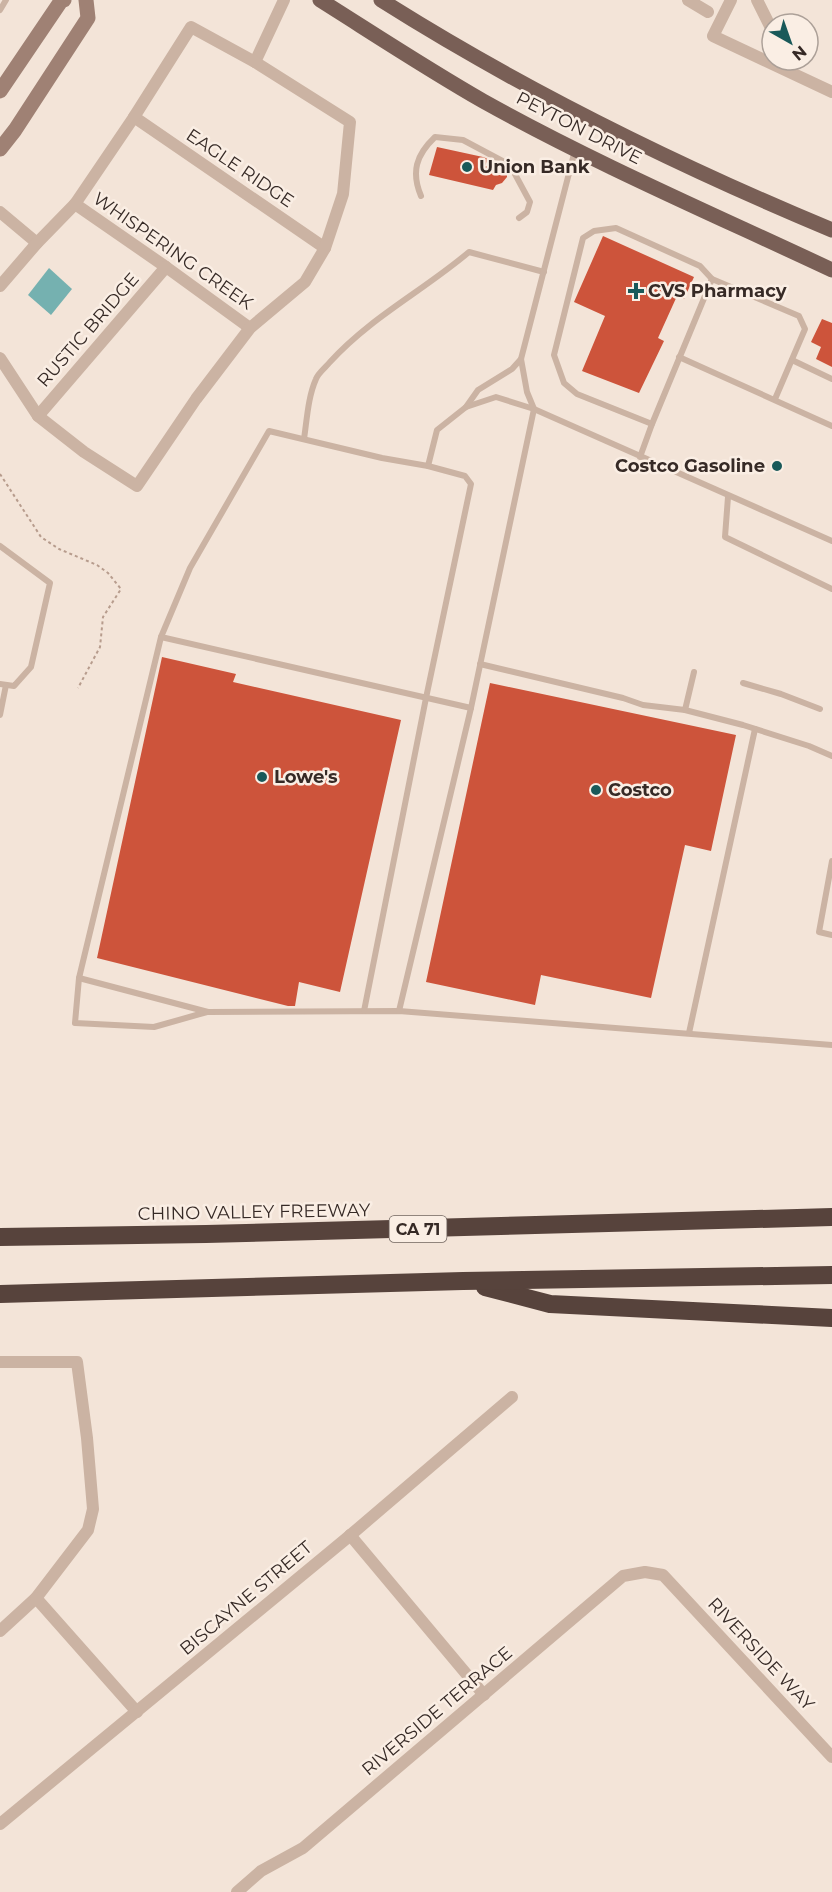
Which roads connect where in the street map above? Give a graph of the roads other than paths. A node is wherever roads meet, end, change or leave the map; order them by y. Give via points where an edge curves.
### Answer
1 (6, 0) edge
2 (64, 0) edge
3 (86, 0) edge
4 (284, 0) edge
5 (320, 0) edge
6 (381, 0) edge
7 (688, 0) edge
8 (731, 0) edge
9 (0, 10) edge
10 (708, 12) dead end
11 (760, 53) edge
12 (255, 62) junction
13 (797, 72) edge
14 (0, 91) edge
15 (832, 92) edge
16 (134, 117) junction
17 (0, 149) edge
18 (575, 149) junction
19 (421, 196) dead end
20 (75, 204) junction
21 (0, 212) edge
22 (519, 218) dead end
23 (832, 230) edge
24 (37, 243) junction
25 (325, 248) junction
26 (166, 267) junction
27 (832, 270) edge
28 (544, 272) junction
29 (712, 279) junction
30 (0, 286) edge
31 (250, 328) junction
32 (679, 357) junction
33 (0, 358) edge
34 (521, 359) junction
35 (792, 360) junction
36 (832, 379) edge
37 (775, 399) junction
38 (466, 407) junction
39 (534, 409) junction
40 (38, 416) junction
41 (652, 424) junction
42 (832, 426) edge
43 (304, 438) junction
44 (640, 457) junction
45 (428, 466) junction
46 (728, 497) junction
47 (832, 542) edge
48 (0, 546) edge
49 (832, 589) edge
50 (161, 637) junction
51 (480, 664) junction
52 (694, 672) dead end
53 (742, 682) dead end
54 (3, 684) edge
55 (426, 698) junction
56 (471, 708) junction
57 (820, 709) dead end
58 (686, 710) junction
59 (0, 715) edge
60 (755, 729) junction
61 (832, 756) edge
62 (832, 861) edge
63 (832, 934) edge
64 (79, 978) junction
65 (364, 1011) junction
66 (399, 1011) junction
67 (208, 1012) junction
68 (689, 1033) junction
69 (832, 1045) edge
70 (832, 1217) edge
71 (0, 1237) edge
72 (832, 1275) edge
73 (463, 1281) junction
74 (0, 1294) edge
75 (832, 1318) edge
76 (0, 1362) edge
77 (512, 1397) dead end
78 (350, 1535) junction
79 (663, 1575) joint
80 (36, 1598) junction
81 (0, 1631) edge
82 (484, 1695) junction
83 (137, 1712) junction
84 (832, 1757) edge
85 (0, 1824) edge
86 (237, 1892) edge

1 - 9 lane
2 - 14 main road
3 - 17 main road via 88,18
4 - 12 street
5 - 18 main road, PEYTON DRIVE via 483,101
6 - 23 main road, PEYTON DRIVE via 487,64 641,145
7 - 10 street
8 - 11 street via 713,36
12 - 16 street via 191,27
12 - 25 street via 350,122 343,194
13 - 15 street
16 - 20 street
16 - 25 street, EAGLE RIDGE
18 - 27 main road, PEYTON DRIVE
18 - 28 lane
19 - 22 lane via 416,170 422,149 435,137 463,140 510,165 530,202 527,212
20 - 24 street
20 - 26 street, WHISPERING CREEK
21 - 24 street
24 - 30 street
25 - 31 street via 305,282
26 - 31 street, WHISPERING CREEK
26 - 40 street, RUSTIC BRIDGE
28 - 34 lane
28 - 43 lane via 469,252 387,310 345,346 316,378
29 - 32 lane
29 - 35 lane via 799,316 806,329
29 - 41 lane via 699,266 616,228 594,231 583,238 555,355 564,382 577,394
31 - 40 street via 137,486
32 - 37 lane
32 - 41 lane
33 - 40 street
34 - 38 lane via 478,390
34 - 39 lane
35 - 36 lane
35 - 37 lane
37 - 42 lane
38 - 39 lane via 496,397
38 - 45 lane via 437,430
39 - 44 lane
39 - 51 lane
41 - 44 lane
43 - 45 lane
43 - 50 lane via 269,431 190,568
44 - 46 lane
45 - 55 lane via 465,476 471,484
46 - 47 lane
46 - 49 lane via 725,537
48 - 54 lane via 50,583 31,667 14,687
50 - 55 lane
50 - 64 lane
51 - 56 lane
51 - 58 lane via 643,705
52 - 58 lane
53 - 57 lane
54 - 59 lane
55 - 56 lane
55 - 65 lane
56 - 66 lane
58 - 60 lane
60 - 61 lane
60 - 68 lane
62 - 63 lane via 819,932
64 - 67 lane
64 - 67 lane via 75,1023 154,1027
65 - 66 lane
65 - 67 lane
66 - 68 lane
68 - 69 lane
70 - 71 highway, CHINO VALLEY FREEWAY / CA 71
72 - 73 highway
73 - 74 highway
73 - 75 highway via 550,1305
76 - 80 street via 77,1362 93,1509 88,1530
77 - 78 street, BISCAYNE STREET
78 - 82 street
78 - 83 street, BISCAYNE STREET
79 - 82 street, RIVERSIDE TERRACE via 645,1572 623,1576
79 - 84 street, RIVERSIDE WAY
80 - 81 street
80 - 83 street
82 - 86 street, RIVERSIDE TERRACE via 303,1848 261,1871
83 - 85 street, BISCAYNE STREET

